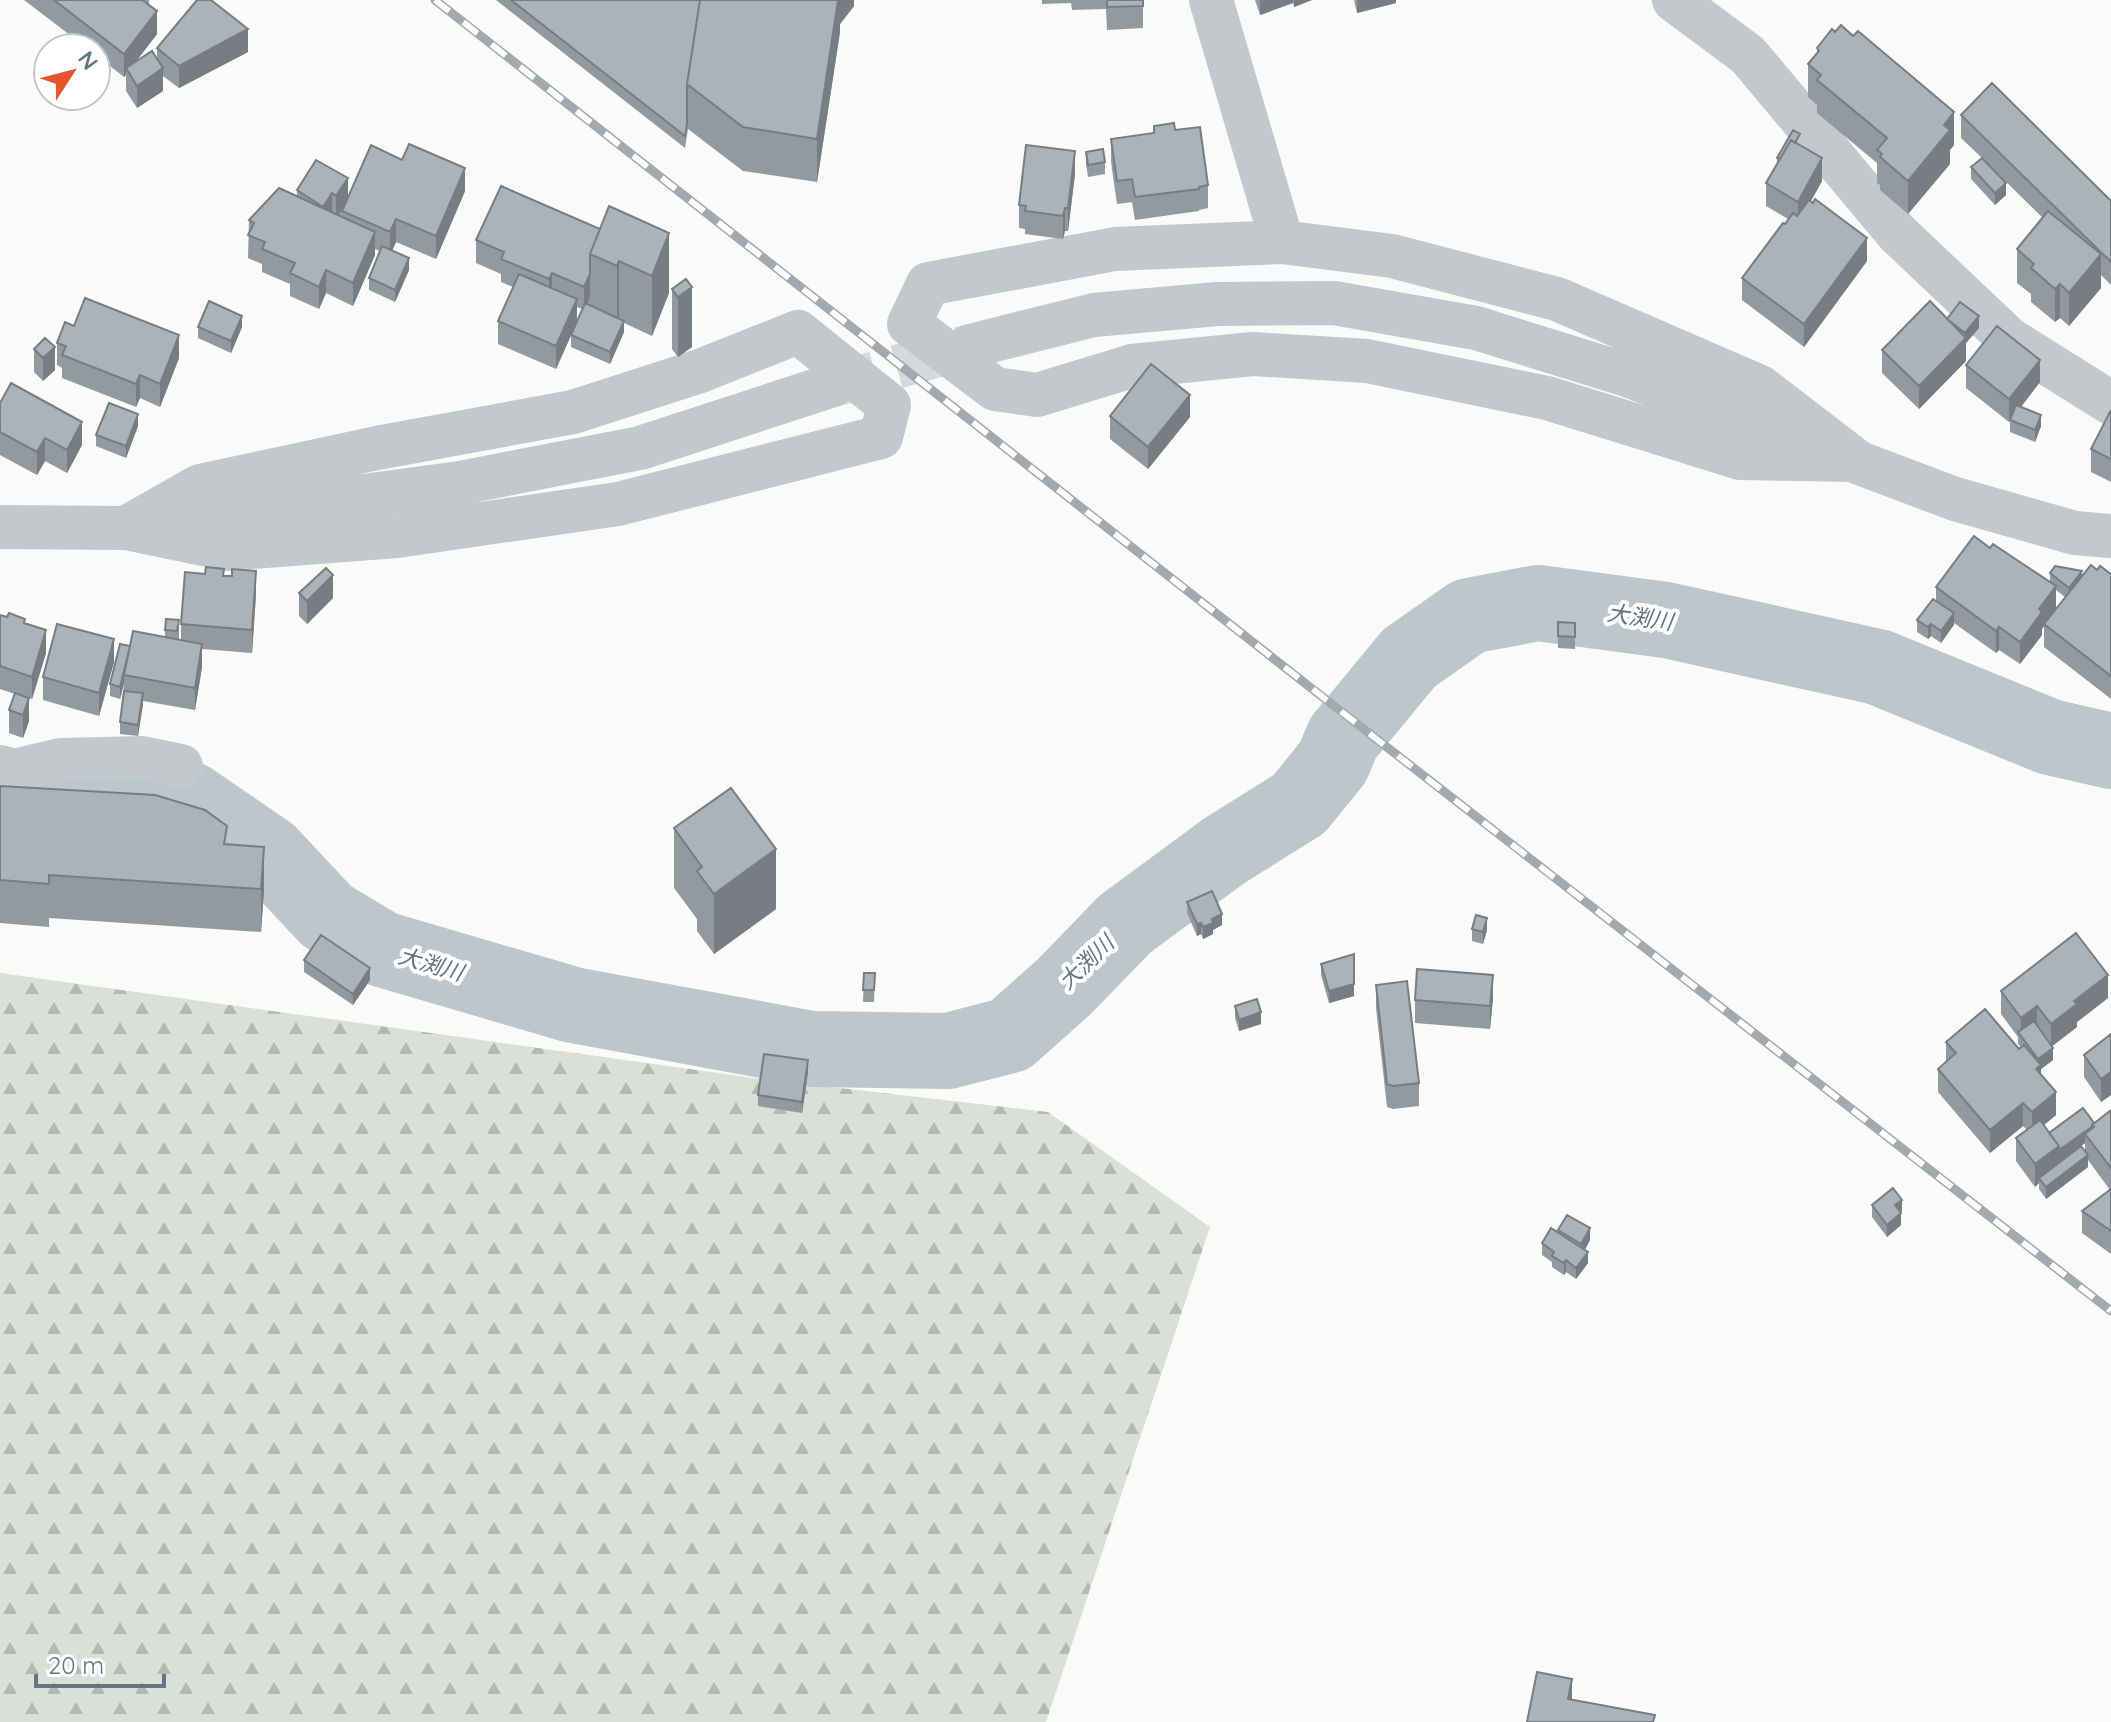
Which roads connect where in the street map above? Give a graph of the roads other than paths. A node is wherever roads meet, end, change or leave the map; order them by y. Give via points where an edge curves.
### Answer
1 (1211, 0) edge
2 (1674, 0) edge
3 (1282, 242) junction
4 (970, 346) tunnel mouth
5 (833, 385) tunnel mouth
6 (2111, 403) edge
7 (1855, 460) junction
8 (0, 527) edge
9 (126, 528) junction
10 (2111, 536) edge
11 (181, 766) dead end
12 (0, 767) edge

1 - 3 street
2 - 6 street via 1748,55 1897,233 2009,339
3 - 7 street via 1392,256 1557,299 1760,387
3 - 7 street via 1115,249 928,284 909,324 995,389 1037,395 1132,366 1253,354 1367,361 1547,398 1740,458
4 - 7 street via 1094,315 1217,304 1334,303 1476,328 1624,374
5 - 9 street via 640,448 460,483
7 - 10 street via 1955,499 2075,533
8 - 9 street
9 - 9 street via 200,486 573,412 798,332 889,405 881,437 618,504 397,536 227,549
11 - 12 street via 142,758 61,760 14,771

